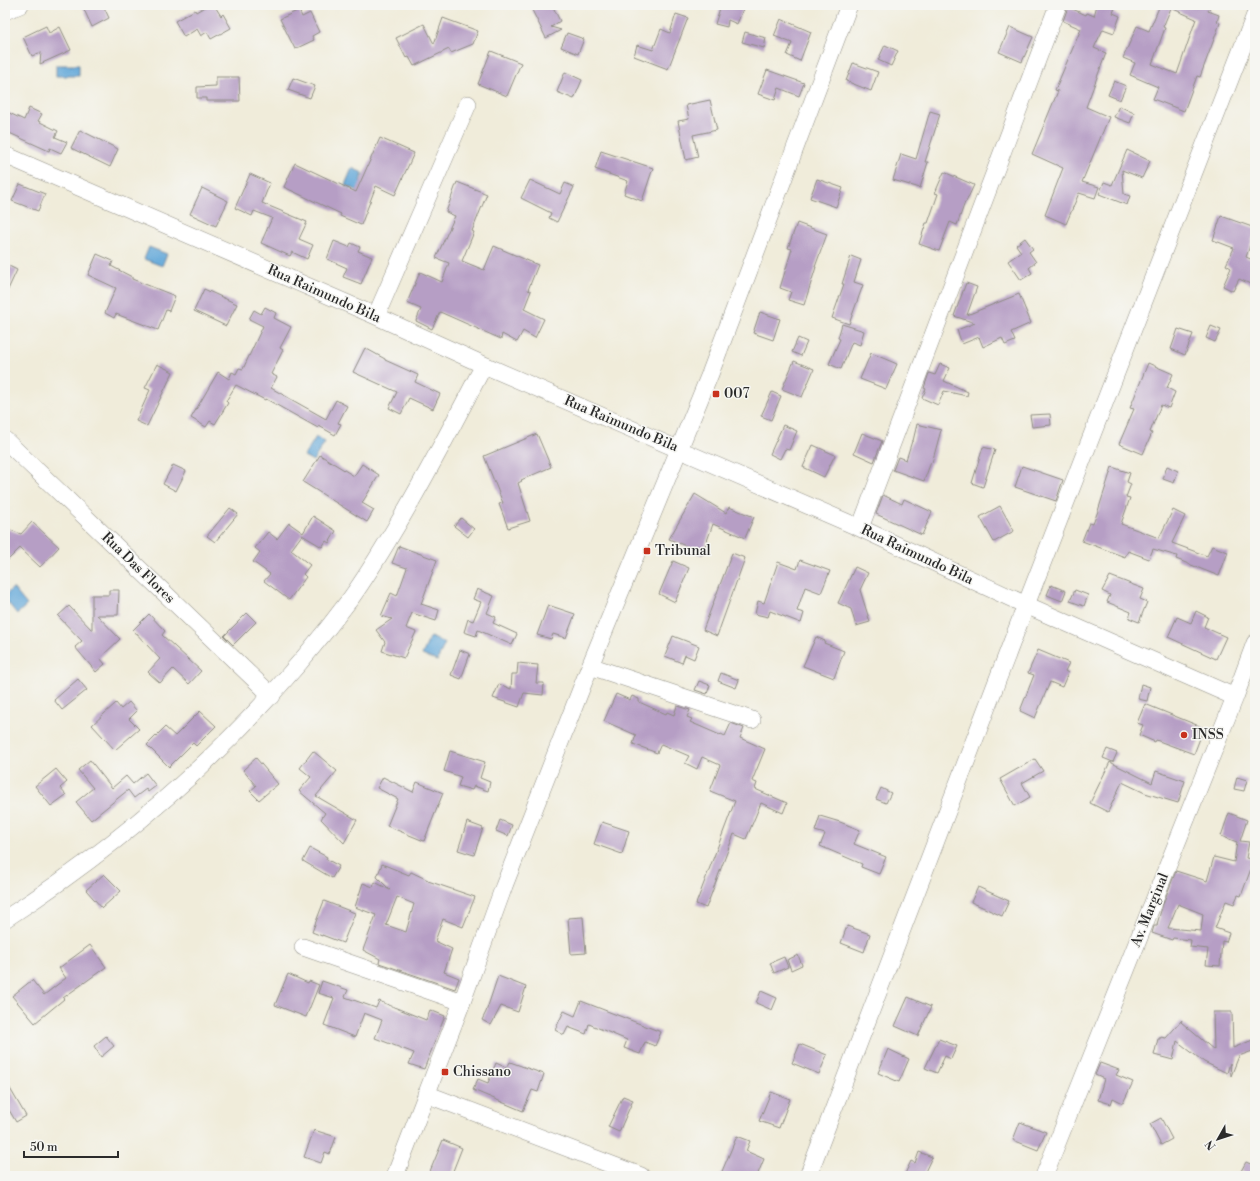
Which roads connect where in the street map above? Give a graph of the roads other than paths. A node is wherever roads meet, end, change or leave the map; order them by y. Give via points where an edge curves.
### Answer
1 (20, 5) edge
2 (1058, 5) edge
3 (845, 6) edge
4 (5, 11) edge
5 (1255, 15) edge
6 (468, 104) dead end
7 (5, 155) edge
8 (376, 316) junction
9 (484, 365) junction
10 (5, 440) edge
11 (678, 449) junction
12 (860, 528) junction
13 (1026, 605) junction
14 (1255, 643) edge
15 (590, 666) junction
16 (272, 696) junction
17 (1235, 697) junction
18 (752, 720) dead end
19 (5, 919) edge
20 (303, 948) dead end
21 (462, 1002) junction
22 (426, 1094) junction
23 (395, 1176) edge
24 (641, 1176) edge
25 (808, 1176) edge
26 (1044, 1176) edge

1 - 4 street
2 - 12 street
3 - 11 street via 710,374
5 - 13 street
6 - 8 street
7 - 8 street, Rua Raimundo Bila
8 - 9 street, Rua Raimundo Bila
9 - 11 street, Rua Raimundo Bila
9 - 16 street via 417,492 352,597
10 - 16 street, Rua Das Flores
11 - 12 street, Rua Raimundo Bila
11 - 15 street
12 - 13 street, Rua Raimundo Bila
13 - 17 street, Rua Raimundo Bila
13 - 25 street
14 - 17 street, Av. Marginal
15 - 18 street
15 - 21 street via 504,886
16 - 19 street via 202,767 152,811 101,852
17 - 26 street, Av. Marginal
20 - 21 street
21 - 22 street
22 - 23 street
22 - 24 street

